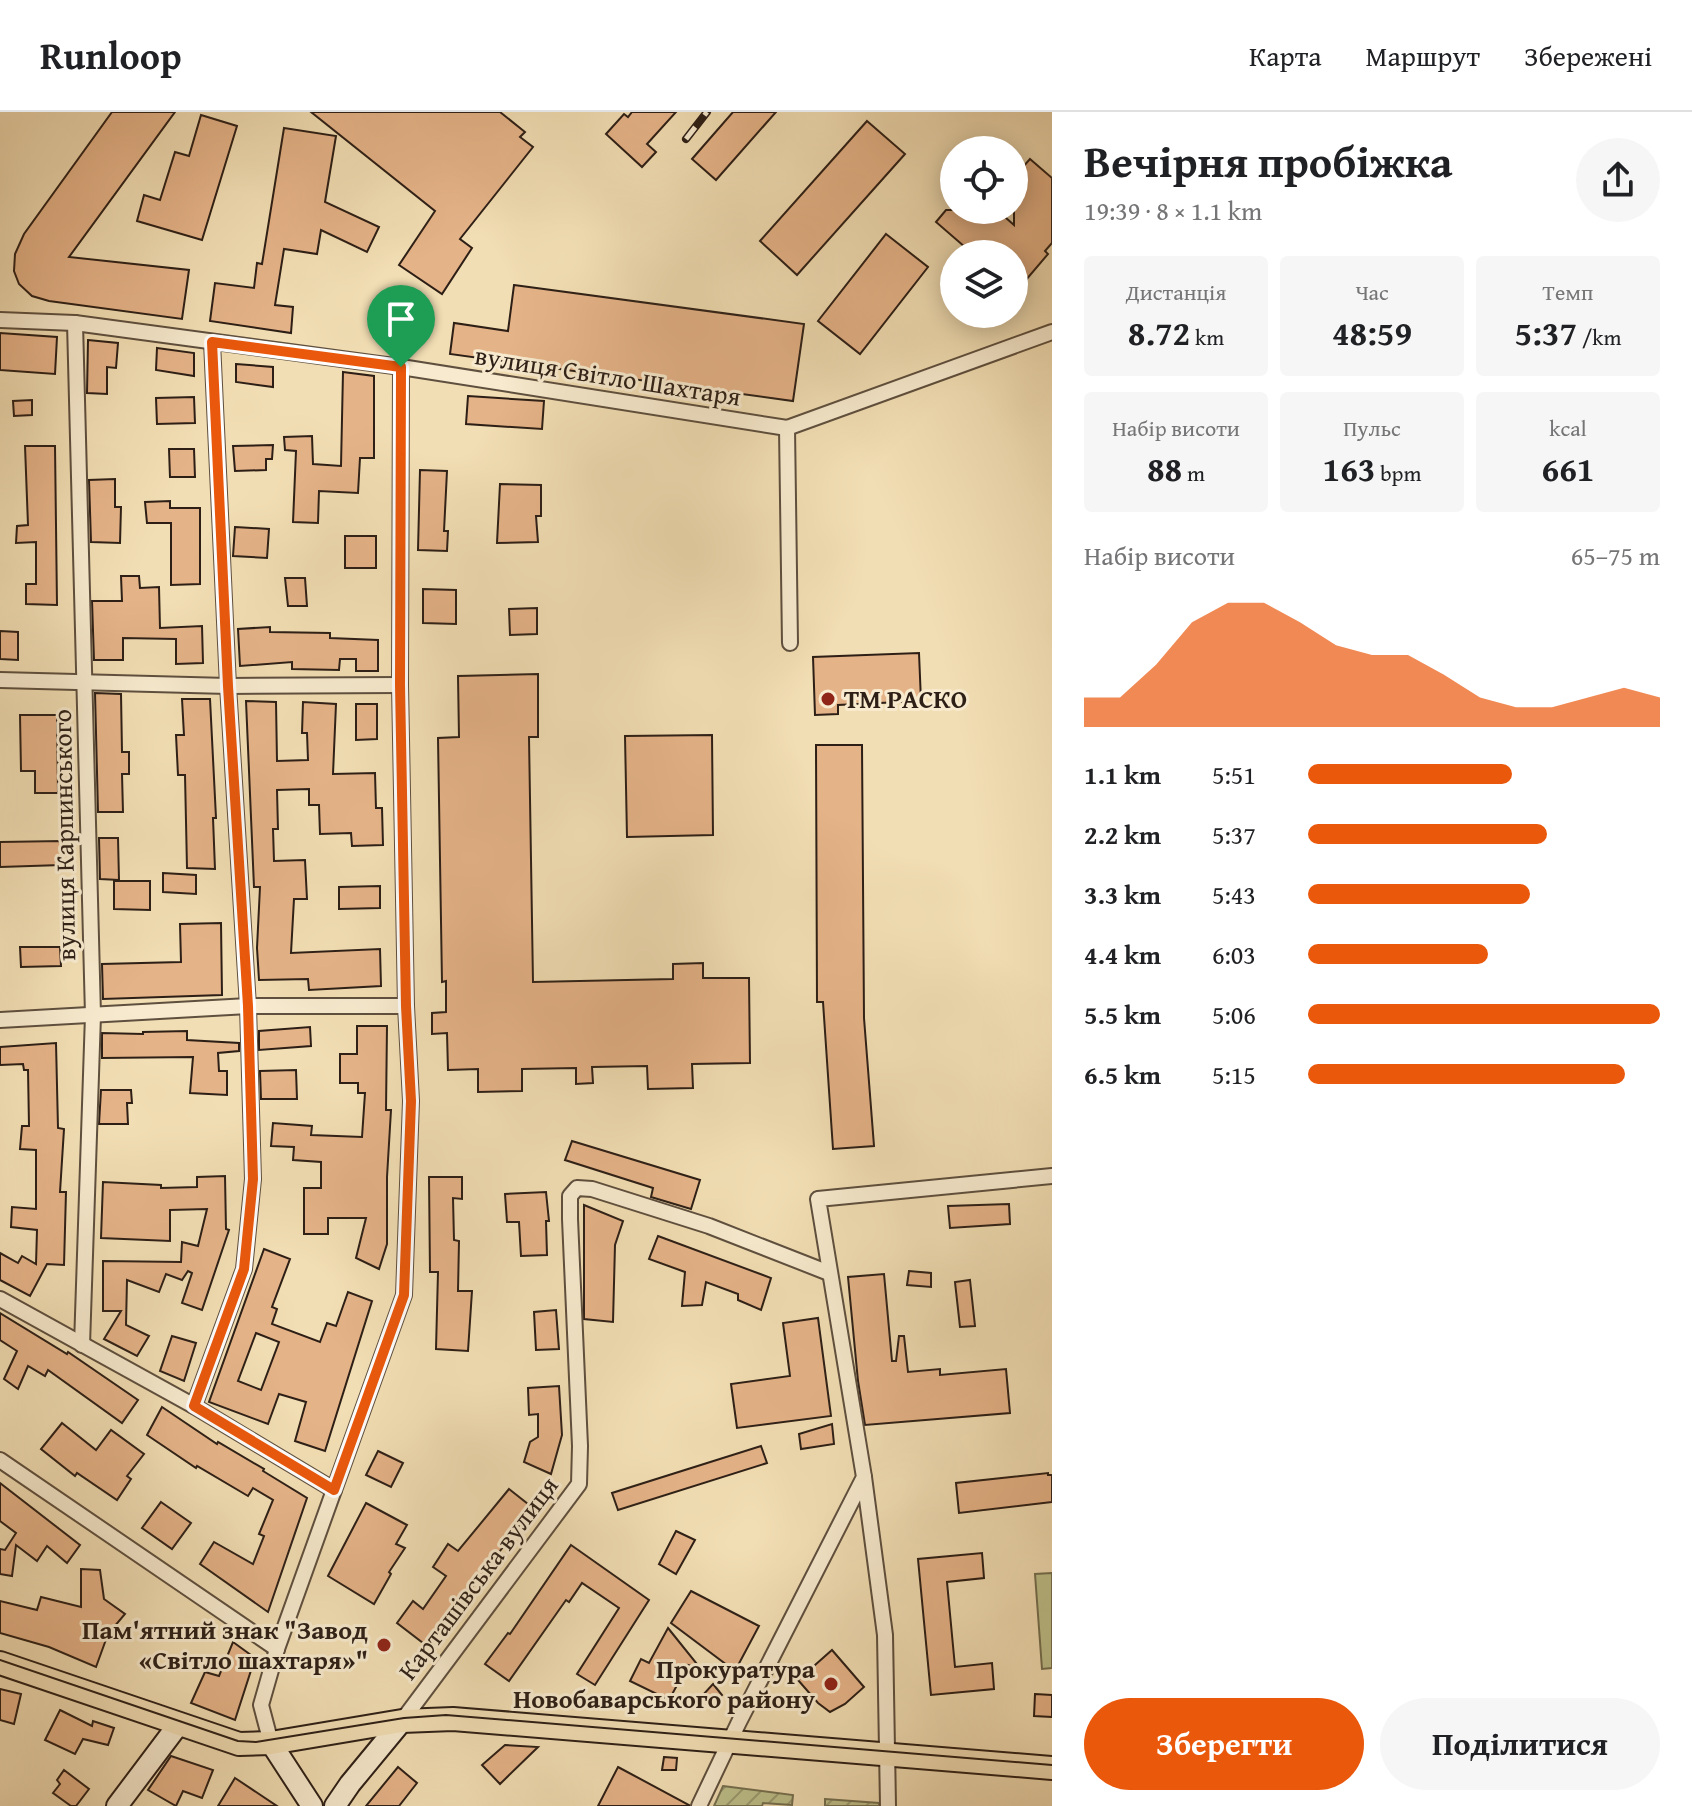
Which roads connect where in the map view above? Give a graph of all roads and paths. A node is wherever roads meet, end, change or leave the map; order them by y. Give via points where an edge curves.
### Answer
1 (0, 320) edge
2 (75, 323) junction
3 (1052, 332) edge
4 (212, 342) junction
5 (401, 367) junction
6 (787, 428) junction
7 (790, 643) dead end
8 (0, 680) edge
9 (84, 682) junction
10 (400, 685) junction
11 (228, 686) junction
12 (248, 1006) junction
13 (406, 1006) junction
14 (93, 1015) junction
15 (0, 1020) edge
16 (1052, 1176) edge
17 (829, 1273) junction
18 (0, 1299) edge
19 (82, 1345) junction
20 (194, 1406) junction
21 (0, 1460) edge
22 (864, 1477) junction
23 (334, 1490) junction
24 (277, 1649) junction
25 (0, 1663) edge
26 (402, 1721) junction
27 (178, 1725) junction
28 (730, 1742) junction
29 (271, 1743) junction
30 (888, 1754) junction
31 (1052, 1768) edge
32 (117, 1806) edge
33 (312, 1806) edge
34 (335, 1806) edge
35 (699, 1806) edge
36 (888, 1806) edge

1 - 2 street, вулиця Світло Шахтаря
2 - 4 street, вулиця Світло Шахтаря
2 - 9 street, вулиця Карпинського
3 - 6 street, вулиця Світло Шахтаря
4 - 5 street, вулиця Світло Шахтаря
4 - 11 street
5 - 6 street, вулиця Світло Шахтаря
5 - 10 street
6 - 7 street
8 - 9 street
9 - 11 street
9 - 14 street, вулиця Карпинського
10 - 11 street
10 - 13 street
11 - 12 street
12 - 13 street
12 - 14 street
12 - 20 street via 253,1179 244,1269
13 - 23 street via 411,1101 404,1295
14 - 15 street
14 - 19 street, вулиця Карпинського
16 - 17 street via 818,1199
17 - 22 street
17 - 26 street, Карташівська вулиця via 709,1226 577,1188 570,1196 570,1219 579,1484
18 - 19 street
19 - 20 street
20 - 23 street
21 - 24 street
22 - 28 street
22 - 30 street via 885,1635
23 - 24 street
24 - 29 street via 261,1705
25 - 27 main road
26 - 28 main road via 453,1719
26 - 29 main road
26 - 34 main road
27 - 29 main road via 239,1744
27 - 32 main road
28 - 30 main road
28 - 35 street
29 - 33 main road
30 - 31 main road
30 - 36 street

